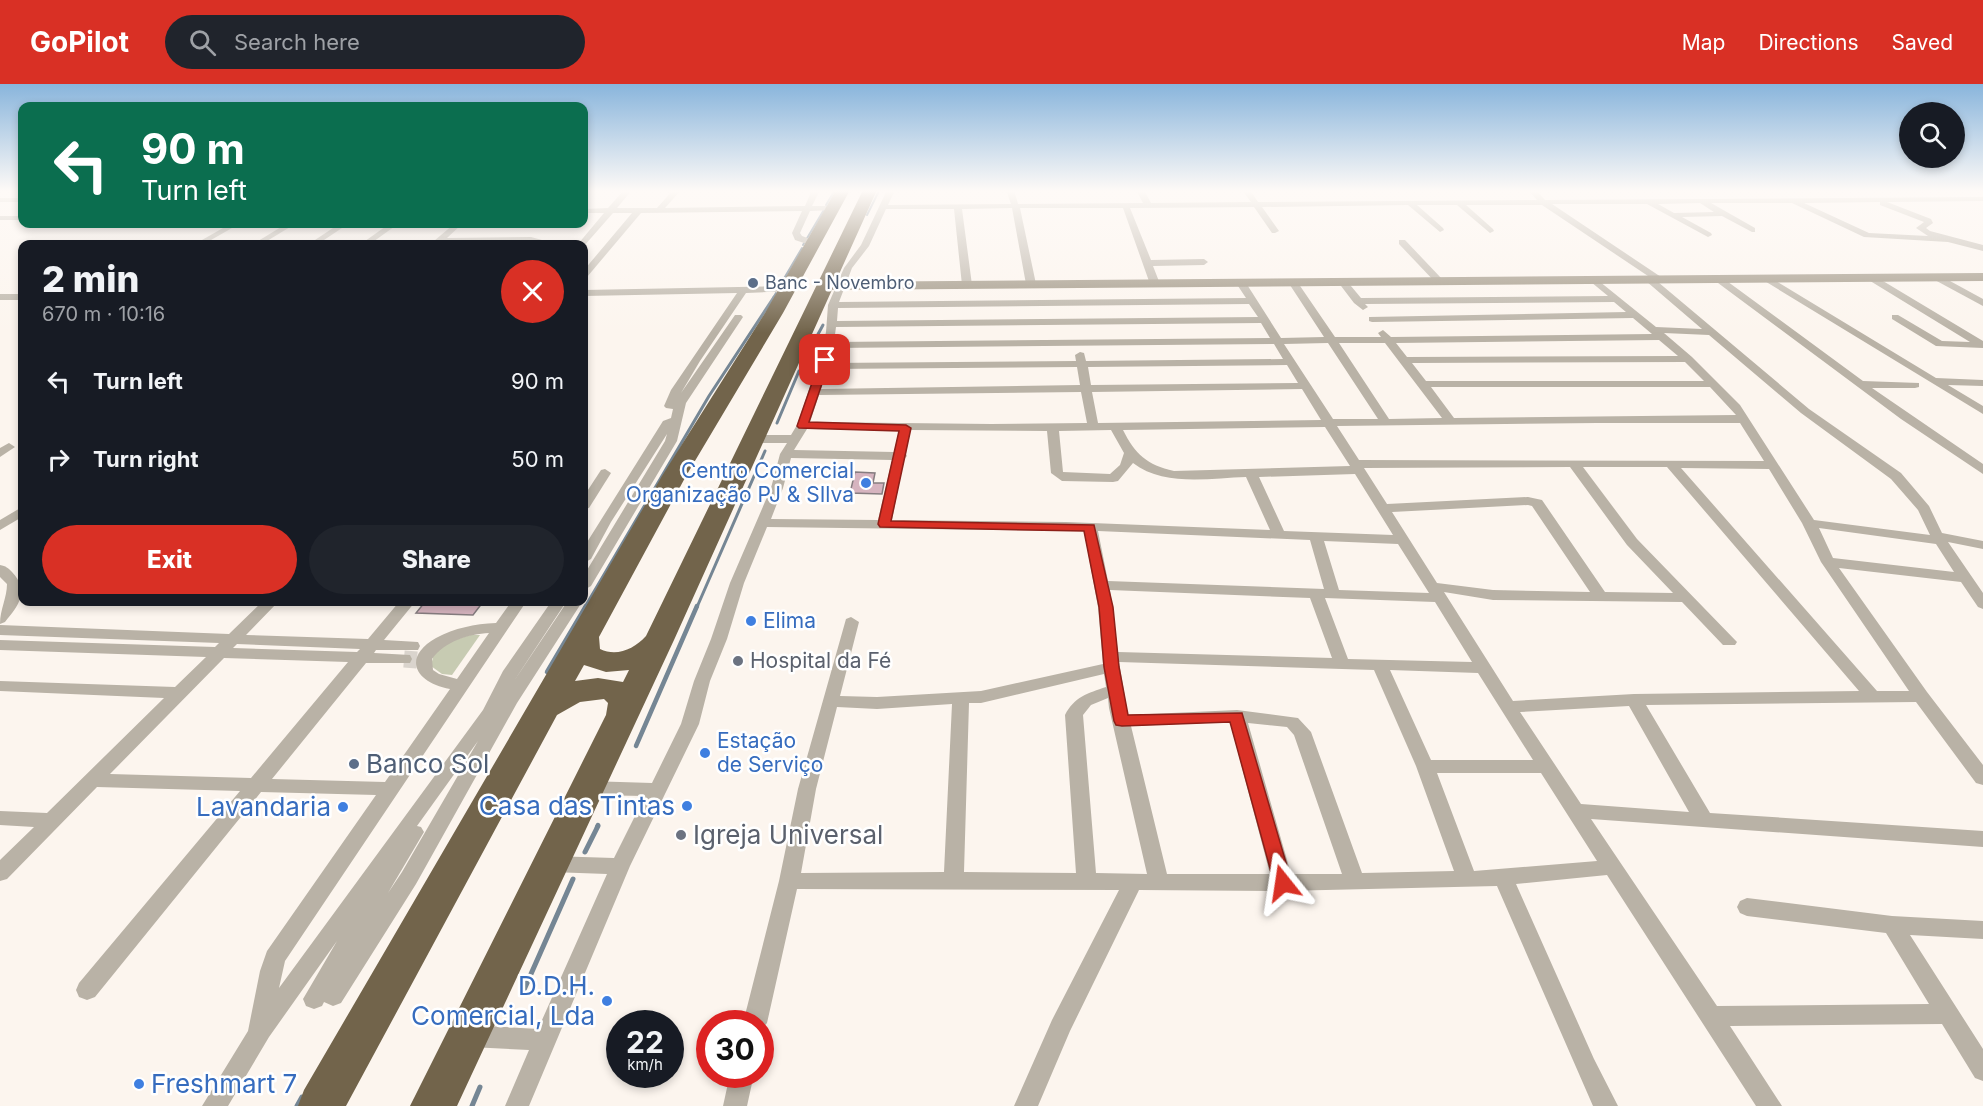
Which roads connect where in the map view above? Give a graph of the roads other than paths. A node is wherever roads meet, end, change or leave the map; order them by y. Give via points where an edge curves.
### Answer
1 (614, 238) edge
2 (815, 238) edge
3 (848, 238) edge
4 (868, 238) edge
5 (962, 238) edge
6 (1023, 238) edge
7 (1138, 238) edge
8 (1595, 238) edge
9 (1910, 238) edge
10 (1941, 238) edge
11 (508, 240) edge
12 (538, 240) edge
13 (1947, 240) junction
14 (1402, 242) dead end
15 (588, 246) edge
16 (606, 247) junction
17 (1983, 248) edge
18 (1147, 262) junction
19 (1204, 262) dead end
20 (588, 270) edge
21 (1936, 277) junction
22 (1983, 277) edge
23 (1716, 278) junction
24 (1766, 278) junction
25 (1870, 278) junction
26 (1653, 279) junction
27 (1594, 280) junction
28 (1293, 282) junction
29 (1343, 282) junction
30 (1439, 282) junction
31 (1240, 283) junction
32 (1031, 284) junction
33 (1059, 284) junction
34 (1155, 284) junction
35 (936, 285) junction
36 (967, 285) junction
37 (743, 290) junction
38 (786, 290) junction
39 (588, 292) edge
40 (832, 293) junction
41 (0, 297) edge
42 (18, 297) edge
43 (1616, 299) junction
44 (1251, 301) junction
45 (1357, 301) junction
46 (1064, 302) junction
47 (1983, 303) edge
48 (931, 304) junction
49 (1635, 315) junction
50 (738, 317) dead end
51 (1895, 317) dead end
52 (1372, 319) junction
53 (1262, 320) junction
54 (926, 322) junction
55 (1071, 322) junction
56 (830, 324) junction
57 (1712, 332) junction
58 (1657, 334) junction
59 (1275, 340) junction
60 (1330, 340) junction
61 (1388, 340) junction
62 (1075, 342) junction
63 (922, 344) junction
64 (1983, 345) edge
65 (826, 357) junction
66 (790, 359) junction
67 (1688, 359) junction
68 (1402, 360) junction
69 (1288, 362) junction
70 (1083, 364) junction
71 (916, 378) junction
72 (1936, 381) junction
73 (1983, 382) edge
74 (1423, 384) junction
75 (1714, 384) junction
76 (1860, 384) junction
77 (1915, 385) dead end
78 (1304, 386) junction
79 (1087, 388) junction
80 (814, 392) junction
81 (1983, 411) edge
82 (1745, 419) junction
83 (669, 421) junction
84 (1385, 421) junction
85 (1451, 421) junction
86 (1327, 422) junction
87 (1093, 425) junction
88 (1115, 426) junction
89 (1053, 427) junction
90 (906, 428) junction
91 (754, 439) junction
92 (794, 440) junction
93 (671, 441) junction
94 (1129, 455) junction
95 (901, 456) junction
96 (1670, 463) junction
97 (1575, 465) junction
98 (1771, 465) junction
99 (1357, 467) junction
100 (1983, 470) edge
101 (605, 473) dead end
102 (1251, 474) junction
103 (588, 500) edge
104 (1384, 508) junction
105 (18, 514) edge
106 (1809, 523) junction
107 (762, 524) junction
108 (884, 524) junction
109 (0, 526) edge
110 (1090, 527) junction
111 (1279, 536) junction
112 (1316, 537) junction
113 (1939, 539) junction
114 (1402, 540) junction
115 (1983, 545) edge
116 (588, 552) edge
117 (1828, 562) junction
118 (0, 568) edge
119 (1964, 578) junction
120 (588, 579) edge
121 (1102, 585) junction
122 (18, 590) edge
123 (1434, 592) junction
124 (1316, 594) junction
125 (1333, 595) junction
126 (1601, 597) junction
127 (1687, 598) junction
128 (18, 599) edge
129 (1983, 604) edge
130 (265, 606) edge
131 (405, 606) edge
132 (515, 606) edge
133 (555, 606) edge
134 (571, 606) edge
135 (0, 620) edge
136 (850, 622) dead end
137 (500, 628) junction
138 (0, 630) edge
139 (585, 638) junction
140 (659, 640) junction
141 (1729, 642) dead end
142 (0, 645) edge
143 (226, 645) junction
144 (367, 651) junction
145 (420, 653) junction
146 (1111, 662) junction
147 (1342, 664) junction
148 (1380, 666) junction
149 (1483, 668) junction
150 (461, 685) junction
151 (0, 686) edge
152 (1115, 690) junction
153 (179, 693) junction
154 (1921, 696) junction
155 (1874, 698) junction
156 (962, 699) junction
157 (1634, 700) junction
158 (830, 701) junction
159 (1508, 707) junction
160 (540, 714) junction
161 (1237, 716) junction
162 (622, 717) junction
163 (1122, 721) junction
164 (460, 753) junction
165 (1425, 766) junction
166 (1546, 767) junction
167 (1983, 778) edge
168 (93, 780) junction
169 (256, 785) junction
170 (588, 788) junction
171 (390, 789) junction
172 (658, 790) junction
173 (1576, 811) junction
174 (0, 818) edge
175 (1704, 820) junction
176 (52, 821) junction
177 (1983, 839) edge
178 (551, 864) junction
179 (620, 866) junction
180 (1612, 867) junction
181 (0, 873) edge
182 (1503, 877) junction
183 (954, 879) junction
184 (1467, 879) junction
185 (789, 881) junction
186 (1355, 881) junction
187 (1087, 883) junction
188 (1132, 883) junction
189 (1159, 883) junction
190 (1283, 883) junction
191 (1747, 907) dead end
192 (1892, 925) junction
193 (1983, 930) edge
194 (87, 990) dead end
195 (758, 1010) edge
196 (1948, 1014) junction
197 (1710, 1016) junction
198 (259, 1034) junction
199 (467, 1036) junction
200 (545, 1040) junction
201 (1983, 1070) edge
202 (739, 1088) edge
203 (214, 1106) edge
204 (321, 1106) edge
205 (433, 1106) edge
206 (516, 1106) edge
207 (735, 1106) edge
208 (1026, 1106) edge
209 (1606, 1106) edge
210 (1770, 1106) edge

1 - 16 street
2 - 38 highway
3 - 40 highway
4 - 40 street
5 - 36 street
6 - 32 street
7 - 18 street
8 - 26 street
9 - 13 street
10 - 13 street
11 - 12 street
13 - 17 street
14 - 30 street
15 - 16 street
16 - 20 street
18 - 19 street
18 - 34 street
21 - 22 street
21 - 25 street
21 - 47 street
23 - 24 street
23 - 26 street
23 - 76 street
24 - 25 street
24 - 72 street
25 - 64 street
26 - 27 street
26 - 57 street
27 - 30 street
27 - 43 street
28 - 29 street
28 - 31 street
28 - 60 street
29 - 30 street
29 - 45 street
31 - 34 street
31 - 44 street
32 - 33 street
32 - 36 street
33 - 34 street
33 - 46 street
35 - 36 street
35 - 40 street
35 - 48 street
37 - 38 street
37 - 39 street
37 - 83 street via 675,394
38 - 139 highway via 674,476
40 - 48 street
40 - 56 street
40 - 66 highway
41 - 42 street
43 - 45 street
43 - 49 street
44 - 46 street
44 - 53 street
45 - 52 street
46 - 48 street
46 - 55 street
48 - 54 street
49 - 52 street
49 - 58 street
50 - 93 street via 680,403
51 - 64 street via 1938,344
52 - 61 street
53 - 55 street
53 - 59 street
54 - 55 street
54 - 56 street
54 - 63 street
55 - 62 street
56 - 65 street
57 - 58 street
57 - 113 street via 1805,411 1896,476 1924,509
58 - 61 street
58 - 67 street
59 - 60 street
59 - 62 street
59 - 69 street
60 - 61 street
60 - 84 street
61 - 68 street
62 - 63 street
62 - 70 street
63 - 65 street
63 - 71 street
65 - 66 street
65 - 71 street
65 - 80 street
66 - 91 highway
67 - 68 street
67 - 75 street
68 - 74 street
69 - 70 street
69 - 78 street
70 - 71 street
70 - 79 street
71 - 79 street
71 - 80 street
72 - 73 street
72 - 81 street
74 - 75 street
74 - 85 street
75 - 82 street
76 - 77 street
76 - 100 street
78 - 79 street
78 - 86 street
79 - 87 street
80 - 92 street
82 - 85 street
82 - 98 street
83 - 93 street
83 - 116 street
84 - 85 street
84 - 86 street
86 - 88 street
86 - 99 street
87 - 88 street
87 - 89 street
88 - 94 street
89 - 90 street
89 - 94 street via 1058,473 1062,477 1113,478 1123,471
90 - 92 street
90 - 95 street
91 - 92 street
91 - 140 highway
92 - 95 street
92 - 107 street
93 - 120 street
94 - 102 street via 1151,469 1174,475
95 - 108 street
96 - 97 street
96 - 98 street
96 - 155 street
97 - 99 street
97 - 127 street via 1632,542
98 - 106 street
99 - 102 street
99 - 104 street
101 - 103 street
102 - 111 street
104 - 114 street
104 - 126 street via 1533,501
105 - 109 street
106 - 113 street
106 - 117 street
107 - 108 street
107 - 172 street via 737,583 690,724
108 - 110 street
110 - 111 street
110 - 121 street
111 - 112 street
112 - 114 street
112 - 125 street
113 - 115 street
113 - 119 street
114 - 123 street
117 - 119 street
117 - 154 street
118 - 122 street
119 - 129 street
121 - 124 street
121 - 146 street
123 - 125 street
123 - 126 street
123 - 149 street
124 - 125 street
124 - 147 street
126 - 127 street
127 - 141 street
128 - 135 street
130 - 143 street
131 - 144 street
132 - 137 street
133 - 164 street
134 - 164 street via 509,702 409,878 324,998
136 - 158 street
137 - 145 street via 462,632
137 - 150 street
138 - 143 street
139 - 140 highway via 583,645 588,656 609,662 636,658
139 - 160 highway
140 - 162 highway
142 - 143 street
143 - 144 street
143 - 153 street
144 - 145 street
144 - 169 street
145 - 150 street via 425,673 433,680
146 - 147 street
146 - 152 street
146 - 156 street
147 - 148 street
148 - 149 street
148 - 165 street
149 - 159 street
150 - 171 street
151 - 153 street
152 - 163 street
152 - 187 street via 1084,701 1074,715
153 - 168 street
154 - 155 street
154 - 167 street
155 - 157 street
156 - 158 street
156 - 183 street
157 - 159 street
157 - 175 street
158 - 185 street
159 - 166 street
160 - 162 highway via 564,694 596,687 620,696 625,708
160 - 204 highway
161 - 163 street
161 - 186 street via 1292,722 1298,727
161 - 190 street
162 - 170 highway
163 - 189 street
164 - 198 street
165 - 166 street
165 - 184 street
166 - 173 street
168 - 169 street
168 - 176 street
169 - 171 street
169 - 194 street
170 - 172 street
170 - 178 highway
171 - 198 street via 275,958
172 - 179 street
173 - 175 street
173 - 180 street
174 - 176 street
175 - 177 street
176 - 181 street
178 - 179 street
178 - 199 highway
179 - 200 street
180 - 182 street
180 - 197 street
182 - 184 street
182 - 209 street
183 - 185 street
183 - 187 street
184 - 186 street
185 - 195 street
186 - 190 street
187 - 188 street
188 - 189 street
188 - 208 street via 1064,1019
189 - 190 street
191 - 192 street
192 - 193 street
192 - 196 street
196 - 197 street
196 - 201 street
197 - 210 street
198 - 203 street
199 - 200 street
199 - 205 highway
200 - 206 street
202 - 207 street

